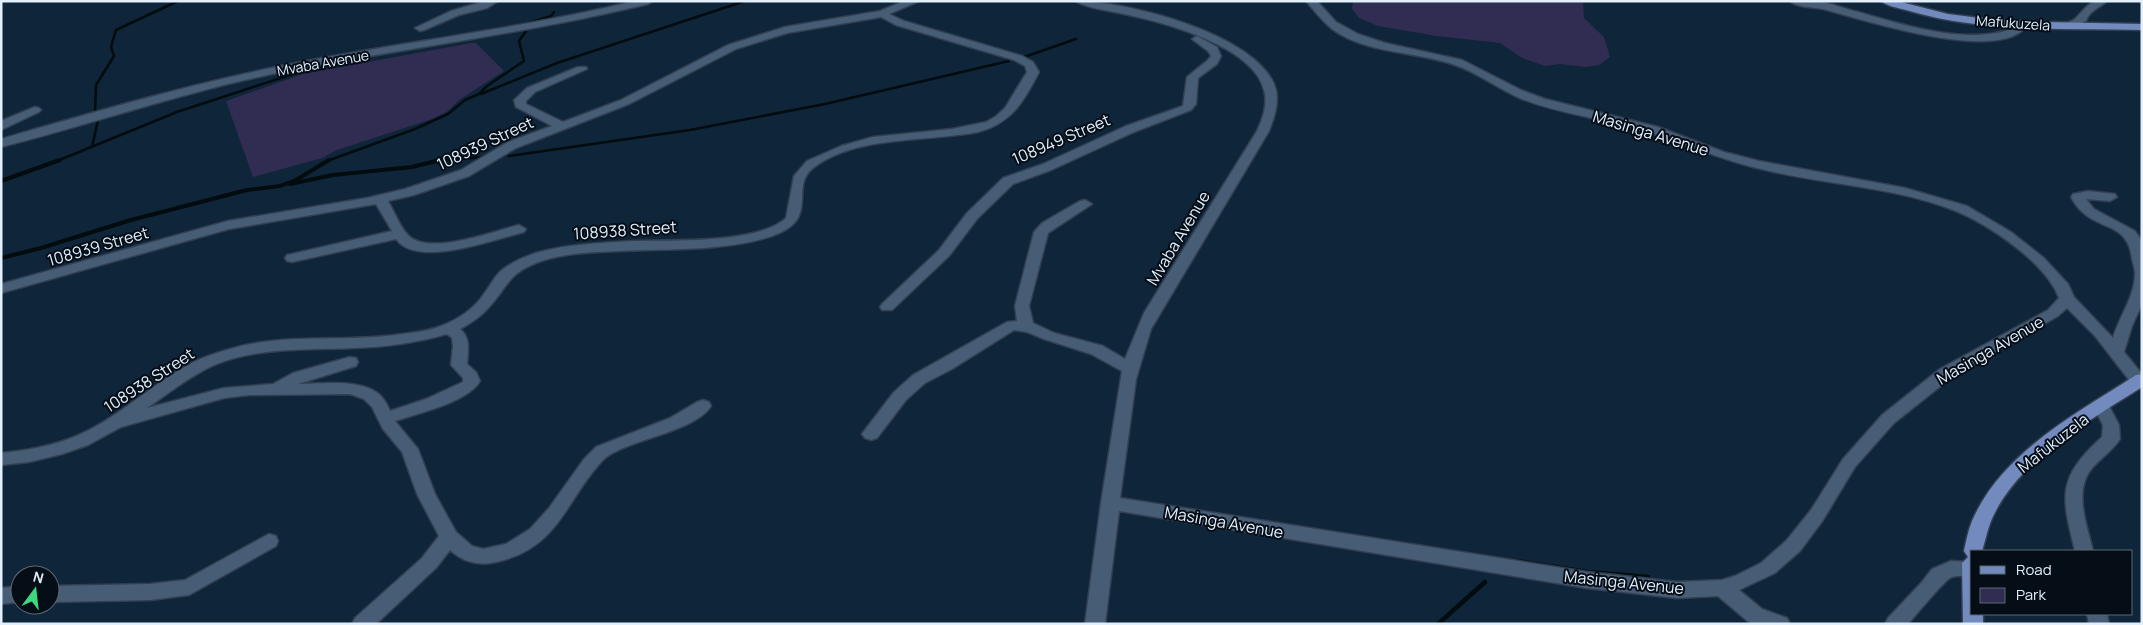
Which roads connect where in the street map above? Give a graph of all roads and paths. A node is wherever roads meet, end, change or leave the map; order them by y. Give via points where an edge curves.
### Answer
1 (493, 1) edge
2 (648, 1) edge
3 (914, 1) edge
4 (1081, 1) edge
5 (1311, 1) edge
6 (1795, 1) edge
7 (1886, 1) edge
8 (2102, 1) edge
9 (630, 3) edge
10 (1120, 5) edge
11 (884, 14) junction
12 (2018, 25) junction
13 (1181, 26) junction
14 (2067, 26) junction
15 (420, 28) dead end
16 (2142, 28) edge
17 (582, 68) dead end
18 (35, 110) dead end
19 (1, 126) edge
20 (563, 126) junction
21 (1, 143) edge
22 (2110, 197) dead end
23 (381, 200) junction
24 (1085, 204) dead end
25 (519, 229) dead end
26 (399, 234) junction
27 (292, 258) dead end
28 (2142, 273) edge
29 (1, 289) edge
30 (2067, 300) junction
31 (887, 307) dead end
32 (1026, 327) junction
33 (449, 328) junction
34 (2116, 353) junction
35 (350, 362) dead end
36 (1130, 368) junction
37 (2140, 380) edge
38 (274, 389) junction
39 (703, 406) dead end
40 (2101, 406) junction
41 (386, 418) junction
42 (107, 428) junction
43 (871, 434) dead end
44 (1, 459) edge
45 (1110, 504) junction
46 (449, 537) junction
47 (269, 541) dead end
48 (1975, 550) edge
49 (2084, 550) edge
50 (1970, 562) edge
51 (1722, 588) junction
52 (60, 594) edge
53 (1761, 620) edge
54 (362, 624) edge
55 (1095, 624) edge
56 (1780, 624) edge
57 (1895, 624) edge

1 - 15 street
2 - 9 street, Mvaba Avenue
3 - 11 street via 896,6
4 - 10 street, Mvaba Avenue
5 - 30 street, Masinga Avenue via 1339,29 1352,35 1457,62 1539,100 1654,130 1746,162 1907,192 1961,209 1988,222 2028,251 2055,278
6 - 12 street via 1819,4 1916,30 1969,38 2002,37 2019,29
7 - 12 main road, Mafukuzela via 1934,15
8 - 14 street via 2091,7 2082,19
9 - 21 street, Mvaba Avenue via 562,21 237,79
10 - 13 street, Mvaba Avenue
11 - 20 street, 108939 Street via 784,30 732,47 647,92
11 - 33 street, 108938 Street via 900,23 1018,58 1029,64 1032,72 1015,102 1003,117 994,122 976,128 858,144 809,165 798,179 795,213 790,221 773,232 730,240 579,250 538,257 510,271 478,311
12 - 14 main road, Mafukuzela
13 - 31 street, 108949 Street via 1184,32 1213,49 1216,56 1193,77 1188,108 1008,181 972,216 944,253
13 - 36 street, Mvaba Avenue via 1222,42 1255,66 1268,84 1270,111 1263,131 1146,324
14 - 16 main road, Mafukuzela
17 - 20 street via 531,90 520,100 520,104 530,112
18 - 19 street
20 - 23 street, 108939 Street via 505,149 466,173
22 - 28 street via 2078,197 2092,214 2126,231 2134,239
23 - 26 street
23 - 29 street, 108939 Street via 221,227
24 - 32 street via 1041,232 1022,306
25 - 26 street via 437,248 412,246
26 - 27 street
28 - 34 street via 2139,294
30 - 34 street via 2100,332
30 - 51 street, Masinga Avenue via 2053,313 1946,373 1888,420 1849,463 1817,515 1793,546 1768,568
32 - 36 street via 1097,350
32 - 43 street via 1012,325 919,379 900,396
33 - 41 street via 459,336 459,365 470,376 469,386 432,403
33 - 42 street, 108938 Street via 391,340 232,353 192,370
34 - 37 street
35 - 38 street via 299,377
36 - 45 street, Mvaba Avenue
37 - 40 main road, Mafukuzela
38 - 41 street via 362,391 376,399
38 - 42 street via 224,393
39 - 46 street via 692,415 602,451 548,523 516,548 492,556 474,556 464,552
40 - 48 main road, Mafukuzela via 2044,446 2004,484 1982,518
40 - 49 street via 2111,424 2111,439 2087,462 2076,479 2074,507
41 - 46 street via 415,461 426,494
42 - 44 street, 108938 Street via 64,449 30,457
45 - 51 street, Masinga Avenue via 1587,580 1676,590
45 - 55 street, Mvaba Avenue
46 - 54 street via 430,563
47 - 52 street via 190,587 150,592
50 - 57 street via 1938,574
51 - 53 street
53 - 56 street

